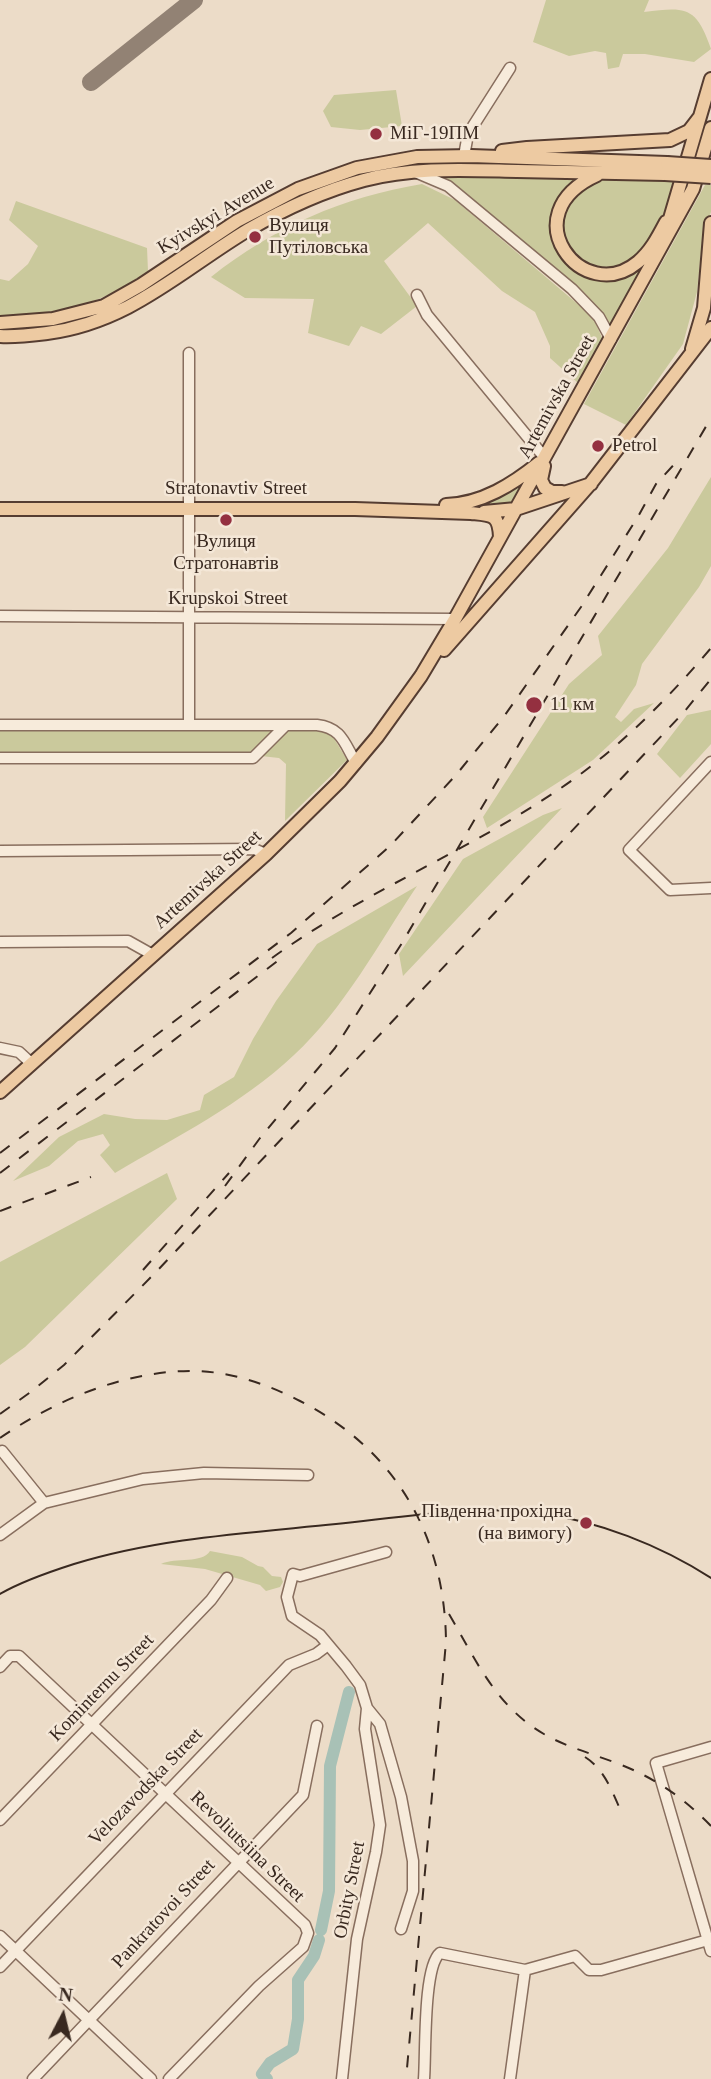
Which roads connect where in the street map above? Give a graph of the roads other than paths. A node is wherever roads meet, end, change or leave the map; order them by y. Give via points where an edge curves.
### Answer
1 (510, 68) dead end
2 (711, 79) edge
3 (699, 118) junction
4 (711, 128) edge
5 (467, 156) junction
6 (417, 157) junction
7 (392, 160) junction
8 (711, 166) edge
9 (666, 169) junction
10 (415, 172) junction
11 (601, 173) junction
12 (395, 174) junction
13 (711, 177) edge
14 (672, 213) junction
15 (711, 223) edge
16 (211, 238) junction
17 (219, 250) junction
18 (185, 256) junction
19 (656, 259) junction
20 (197, 265) junction
21 (417, 295) dead end
22 (0, 323) edge
23 (711, 328) edge
24 (0, 336) edge
25 (611, 339) junction
26 (189, 353) dead end
27 (690, 356) junction
28 (545, 458) junction
29 (591, 484) junction
30 (564, 492) junction
31 (0, 509) edge
32 (188, 509) junction
33 (355, 509) junction
34 (516, 509) junction
35 (471, 513) junction
36 (500, 538) junction
37 (0, 615) edge
38 (188, 617) junction
39 (455, 619) junction
40 (421, 676) junction
41 (0, 725) edge
42 (189, 725) junction
43 (286, 725) junction
44 (0, 758) edge
45 (711, 762) edge
46 (356, 763) junction
47 (0, 851) edge
48 (266, 854) junction
49 (711, 888) edge
50 (0, 942) edge
51 (153, 955) junction
52 (0, 1048) edge
53 (32, 1064) junction
54 (0, 1092) edge
55 (2, 1451) dead end
56 (308, 1475) dead end
57 (44, 1503) junction
58 (0, 1535) edge
59 (386, 1552) dead end
60 (226, 1578) dead end
61 (328, 1645) junction
62 (0, 1667) edge
63 (367, 1708) junction
64 (91, 1726) junction
65 (317, 1726) dead end
66 (711, 1747) edge
67 (164, 1793) junction
68 (0, 1821) edge
69 (237, 1862) junction
70 (401, 1929) dead end
71 (0, 1936) edge
72 (708, 1940) junction
73 (16, 1951) junction
74 (711, 1951) edge
75 (0, 1967) edge
76 (525, 1970) junction
77 (88, 2021) junction
78 (33, 2079) edge
79 (152, 2079) edge
80 (169, 2079) edge
81 (342, 2079) edge
82 (424, 2079) edge
83 (510, 2079) edge

1 - 5 street via 468,134
2 - 3 main road
3 - 5 main road via 689,131 670,140
3 - 14 main road
4 - 19 main road, Artemivska Street via 694,189
5 - 6 main road, Kyivskyi Avenue
5 - 9 main road, Kyivskyi Avenue
6 - 7 main road, Kyivskyi Avenue
6 - 10 main road via 412,162
7 - 12 main road via 398,163
7 - 16 main road, Kyivskyi Avenue via 298,189
8 - 9 main road, bridge
9 - 11 main road, Kyivskyi Avenue
9 - 13 main road, bridge
10 - 11 main road, Kyivskyi Avenue
10 - 12 main road, Kyivskyi Avenue
10 - 25 street via 448,186 572,289 599,317
11 - 14 main road via 581,182 569,196 556,228 559,244 570,260 586,270 605,274 637,263
12 - 17 main road, Kyivskyi Avenue via 302,202
14 - 19 main road
15 - 27 main road via 704,308
16 - 17 main road
16 - 18 main road, Kyivskyi Avenue
17 - 20 main road, Kyivskyi Avenue
18 - 20 main road
18 - 22 main road, Kyivskyi Avenue via 104,306 53,319
19 - 25 main road, Artemivska Street
20 - 24 main road, Kyivskyi Avenue via 146,298 90,324
21 - 28 street via 427,315
23 - 27 main road, Artemivska Street
25 - 28 main road, Artemivska Street
26 - 32 street
27 - 29 main road, Artemivska Street
28 - 30 main road via 541,480 545,488
28 - 33 main road via 514,483 456,505
28 - 34 main road, Artemivska Street
29 - 30 main road
29 - 40 main road, Artemivska Street
30 - 34 main road
31 - 32 main road, Stratonavtiv Street
32 - 33 main road, Stratonavtiv Street
32 - 38 street
33 - 35 main road, Stratonavtiv Street
34 - 35 main road
34 - 36 main road, Artemivska Street
35 - 36 main road via 495,517
36 - 39 main road, Artemivska Street
37 - 38 street, Krupskoi Street
38 - 39 street, Krupskoi Street
38 - 42 street
39 - 40 main road, Artemivska Street
40 - 46 main road, Artemivska Street
41 - 42 street
42 - 43 street
43 - 44 street via 253,758
43 - 46 street via 332,727
45 - 49 street via 629,850 670,890
46 - 48 main road, Artemivska Street
47 - 48 street via 254,849
48 - 51 main road, Artemivska Street
50 - 51 street via 128,941
51 - 53 main road, Artemivska Street
52 - 53 street via 19,1052
53 - 54 main road, Artemivska Street
55 - 57 street
56 - 57 street via 173,1475
57 - 58 street
59 - 61 street via 300,1576 293,1574 287,1597 292,1616
60 - 64 street, Kominternu Street via 211,1600
61 - 63 street via 360,1685
61 - 67 street, Velozavodska Street via 289,1665
62 - 64 street, Revoliutsiina Street via 10,1656 19,1656
63 - 70 street via 380,1724 413,1861 413,1891
63 - 81 street, Orbity Street via 365,1729 380,1825 357,1939
64 - 67 street, Revoliutsiina Street
64 - 68 street, Kominternu Street
65 - 69 street, Pankratovoi Street via 303,1795
66 - 72 street via 656,1763
67 - 69 street, Revoliutsiina Street
67 - 73 street, Velozavodska Street
69 - 77 street, Pankratovoi Street
69 - 80 street, Revoliutsiina Street via 305,1925 307,1938
71 - 73 street
72 - 74 street
72 - 76 street via 601,1970 589,1970 575,1956
73 - 75 street, Velozavodska Street
73 - 77 street
76 - 82 street via 438,1955 431,1974
76 - 83 street
77 - 78 street, Pankratovoi Street
77 - 79 street

